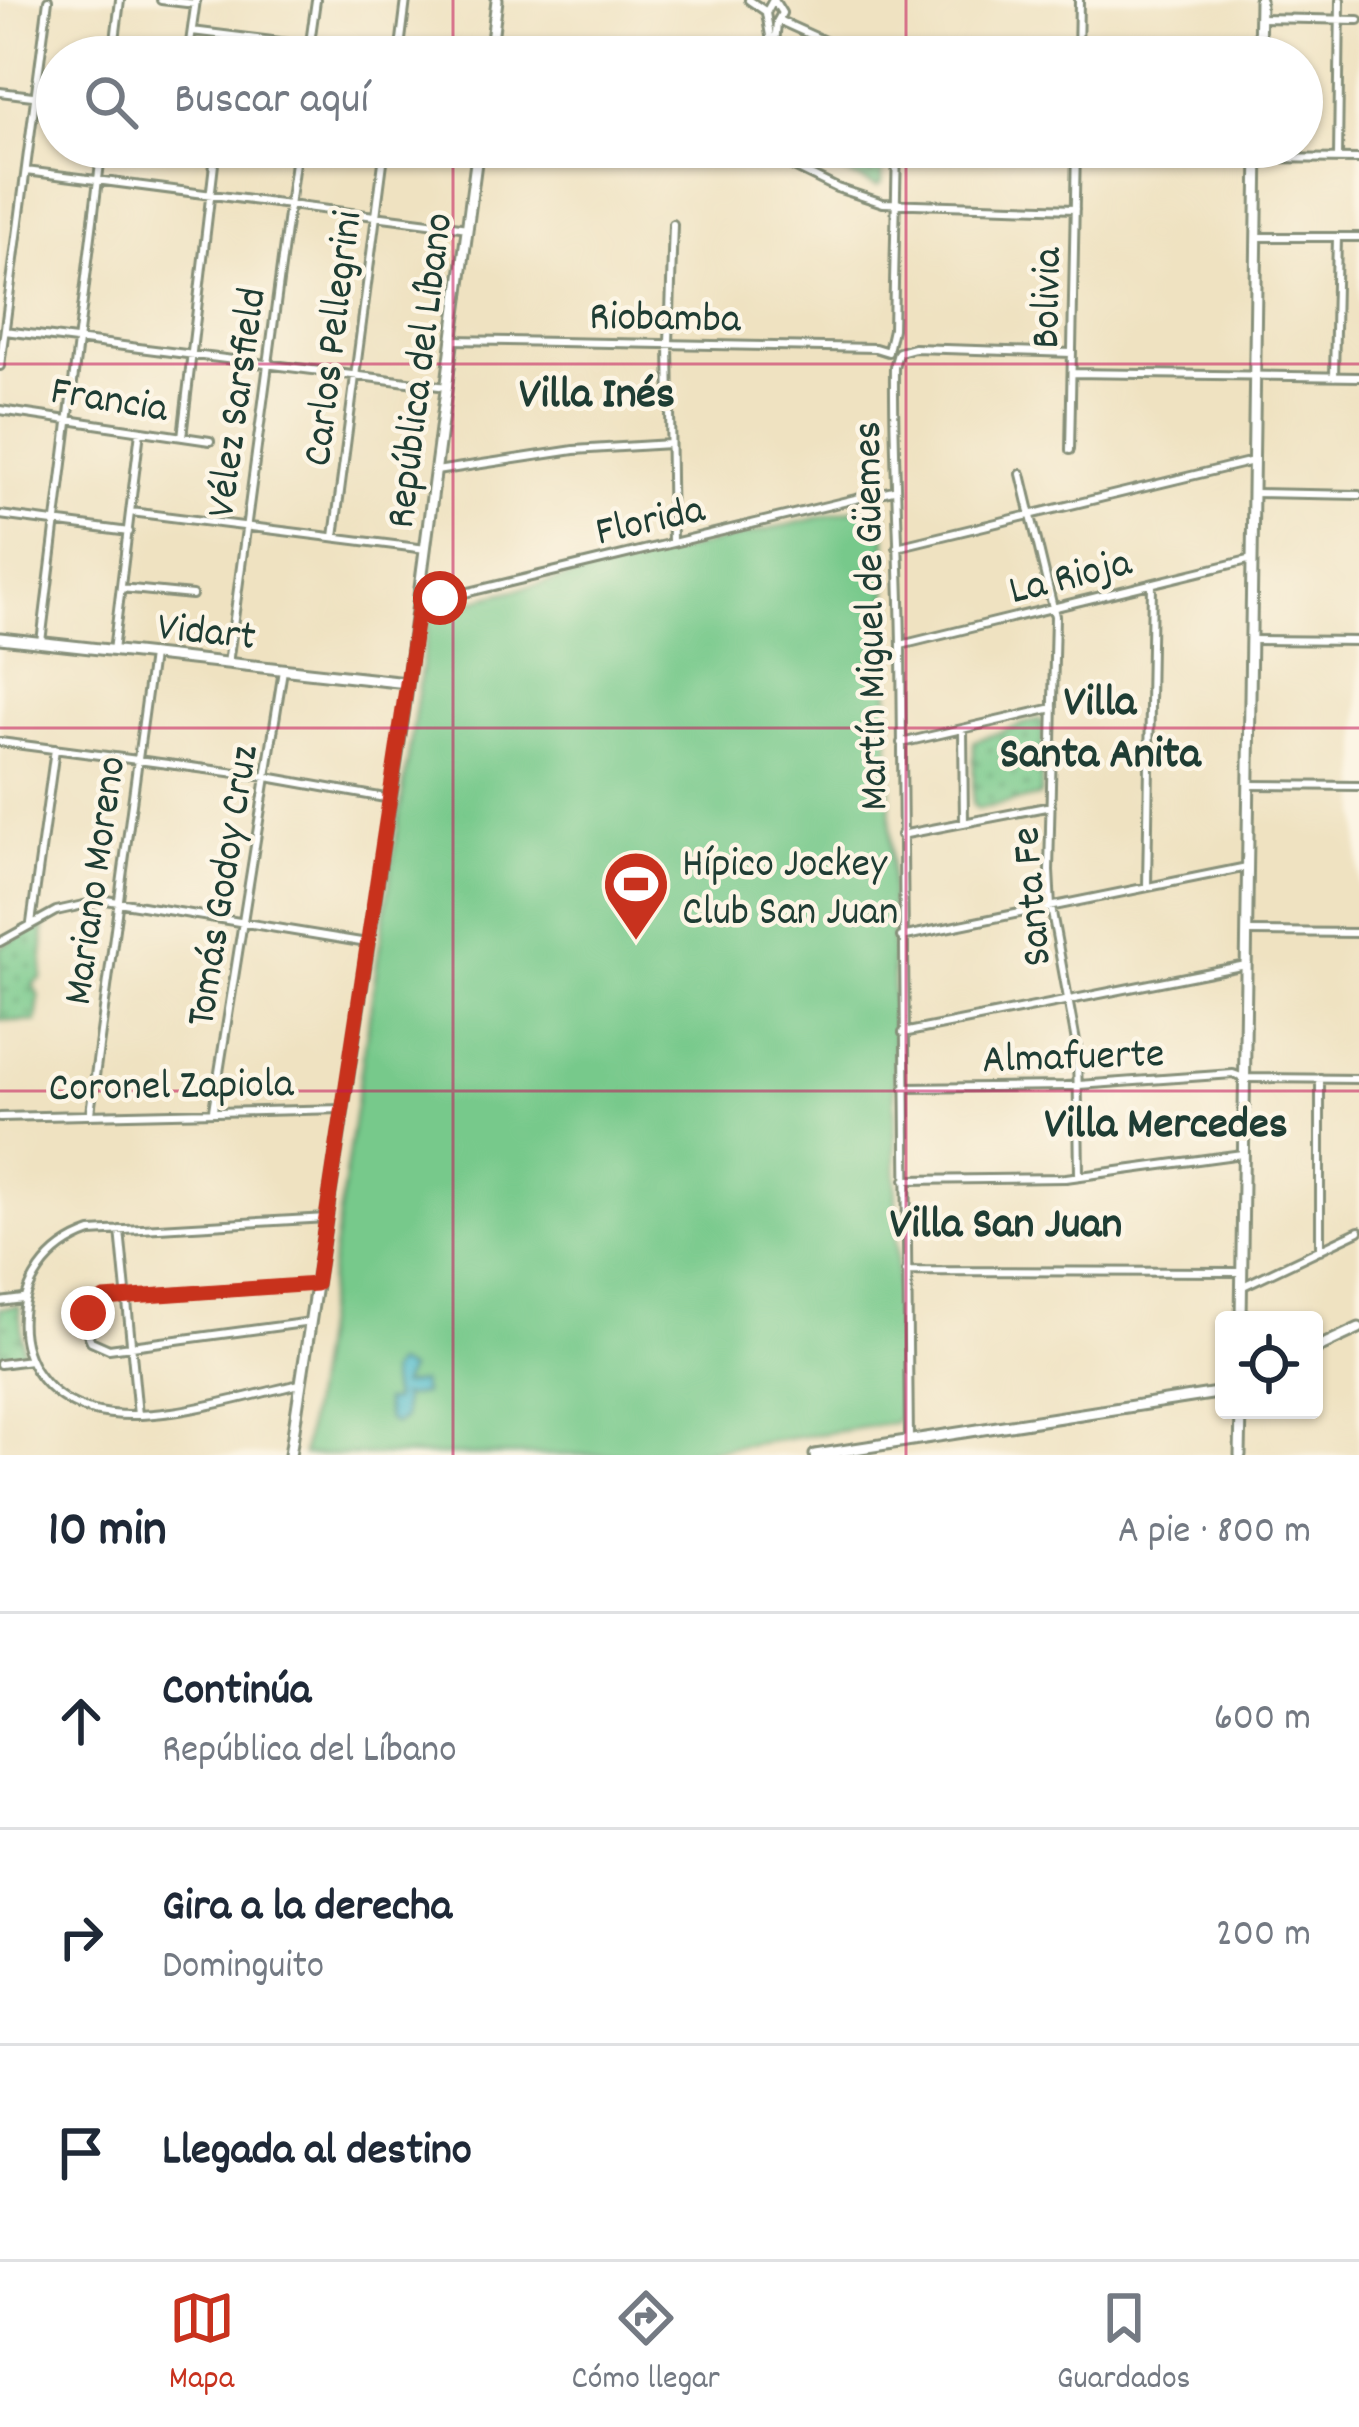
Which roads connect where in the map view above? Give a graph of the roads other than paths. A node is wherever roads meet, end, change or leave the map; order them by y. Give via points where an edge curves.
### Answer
1 (47, 0) edge
2 (120, 0) edge
3 (161, 0) edge
4 (316, 0) edge
5 (406, 0) edge
6 (497, 0) edge
7 (749, 0) edge
8 (1079, 0) edge
9 (1260, 0) edge
10 (1340, 0) edge
11 (195, 2) edge
12 (772, 10) edge
13 (1260, 18) junction
14 (1340, 20) junction
15 (1359, 20) edge
16 (799, 28) junction
17 (192, 32) junction
18 (43, 36) edge
19 (116, 36) edge
20 (191, 36) edge
21 (226, 36) edge
22 (311, 36) edge
23 (402, 36) edge
24 (493, 36) edge
25 (789, 36) edge
26 (816, 36) edge
27 (1078, 36) edge
28 (1260, 36) edge
29 (0, 92) edge
30 (36, 97) joint
31 (1323, 157) edge
32 (1337, 158) junction
33 (1359, 158) edge
34 (100, 168) edge
35 (213, 168) edge
36 (295, 168) edge
37 (382, 168) edge
38 (475, 168) edge
39 (796, 168) edge
40 (897, 168) edge
41 (1076, 168) edge
42 (1258, 168) edge
43 (26, 171) junction
44 (98, 181) junction
45 (210, 195) junction
46 (896, 205) junction
47 (290, 206) junction
48 (1075, 209) junction
49 (374, 217) junction
50 (673, 224) dead end
51 (468, 228) junction
52 (1256, 237) junction
53 (1337, 237) junction
54 (1359, 237) edge
55 (5, 331) junction
56 (80, 340) junction
57 (453, 340) junction
58 (669, 344) junction
59 (894, 347) junction
60 (1072, 353) junction
61 (193, 354) junction
62 (268, 364) junction
63 (0, 367) edge
64 (1072, 373) junction
65 (356, 376) junction
66 (1255, 376) junction
67 (1334, 377) junction
68 (1359, 377) edge
69 (447, 387) junction
70 (0, 410) edge
71 (70, 419) junction
72 (140, 431) junction
73 (182, 437) junction
74 (211, 441) dead end
75 (670, 444) junction
76 (1070, 450) dead end
77 (1253, 461) junction
78 (436, 471) junction
79 (1021, 474) dead end
80 (893, 490) junction
81 (1253, 494) junction
82 (1359, 495) edge
83 (130, 512) junction
84 (1030, 514) junction
85 (0, 515) edge
86 (58, 523) junction
87 (246, 526) junction
88 (129, 532) junction
89 (334, 537) junction
90 (672, 543) junction
91 (897, 547) junction
92 (426, 549) junction
93 (1252, 559) junction
94 (1152, 584) junction
95 (122, 588) junction
96 (193, 596) dead end
97 (419, 604) junction
98 (1053, 608) junction
99 (0, 638) edge
100 (1251, 640) junction
101 (1359, 641) edge
102 (41, 642) junction
103 (901, 645) junction
104 (113, 651) junction
105 (152, 656) junction
106 (228, 664) junction
107 (283, 670) junction
108 (407, 683) junction
109 (1053, 708) junction
110 (963, 728) junction
111 (0, 742) edge
112 (901, 743) junction
113 (55, 749) junction
114 (137, 759) junction
115 (267, 777) junction
116 (1249, 785) junction
117 (1359, 786) edge
118 (391, 799) junction
119 (1051, 806) junction
120 (964, 823) junction
121 (901, 835) junction
122 (1247, 867) junction
123 (1147, 888) junction
124 (118, 902) junction
125 (1051, 907) junction
126 (244, 924) junction
127 (31, 926) junction
128 (1246, 932) junction
129 (1359, 933) edge
130 (901, 937) junction
131 (0, 942) edge
132 (369, 944) junction
133 (1246, 964) junction
134 (1069, 1000) junction
135 (902, 1034) junction
136 (1244, 1078) junction
137 (1320, 1078) junction
138 (1359, 1078) edge
139 (1078, 1085) junction
140 (904, 1088) junction
141 (344, 1108) junction
142 (213, 1110) junction
143 (91, 1113) junction
144 (0, 1117) edge
145 (1243, 1154) junction
146 (1079, 1174) junction
147 (905, 1180) junction
148 (326, 1219) junction
149 (120, 1230) junction
150 (1359, 1231) edge
151 (1320, 1250) junction
152 (906, 1271) junction
153 (1241, 1272) junction
154 (316, 1284) junction
155 (1241, 1287) junction
156 (126, 1296) junction
157 (23, 1299) junction
158 (0, 1302) edge
159 (1240, 1311) edge
160 (310, 1322) junction
161 (1359, 1328) edge
162 (1323, 1345) edge
163 (129, 1347) junction
164 (30, 1360) junction
165 (0, 1364) edge
166 (300, 1384) junction
167 (1215, 1393) edge
168 (138, 1415) junction
169 (1241, 1419) edge
170 (909, 1441) junction
171 (891, 1449) edge
172 (290, 1455) edge
173 (815, 1455) edge
174 (1240, 1455) edge

1 - 18 street
2 - 19 street
3 - 11 street
4 - 22 street
5 - 23 street
6 - 24 main road
7 - 12 street
8 - 27 street
9 - 13 main road
10 - 14 street
11 - 17 street
12 - 16 street
13 - 14 street
13 - 28 main road
14 - 15 street
14 - 32 street
16 - 25 street
16 - 26 street
17 - 20 street
17 - 21 street
29 - 30 street
30 - 43 street
31 - 32 street
32 - 33 street
34 - 44 street
35 - 45 street
36 - 47 street, Vélez Sarsfield
37 - 49 street, Carlos Pellegrini
38 - 51 main road, República del Líbano
39 - 46 street
40 - 46 street, Martín Miguel de Güemes
41 - 48 street, Bolivia
42 - 52 main road
43 - 44 street
43 - 55 street
44 - 45 street
44 - 56 street
45 - 47 street
45 - 61 street
46 - 48 street
46 - 59 street, Martín Miguel de Güemes
47 - 49 street
47 - 62 street, Vélez Sarsfield
48 - 60 street, Bolivia
49 - 51 street
49 - 65 street, Carlos Pellegrini
50 - 58 street
51 - 57 main road, República del Líbano
52 - 53 street
52 - 66 main road
53 - 54 street
53 - 67 street
55 - 56 street
55 - 63 street
56 - 61 street
56 - 71 street
57 - 58 street, Riobamba
57 - 69 main road, República del Líbano
58 - 59 street, Riobamba
58 - 75 street
59 - 60 street, Riobamba
59 - 80 street, Martín Miguel de Güemes
60 - 64 street, Bolivia
61 - 62 street
61 - 73 street
62 - 65 street
62 - 87 street, Vélez Sarsfield
64 - 66 street
64 - 76 street, Bolivia
65 - 69 street
65 - 89 street, Carlos Pellegrini
66 - 67 street
66 - 77 main road
67 - 68 street
69 - 78 main road, República del Líbano
70 - 71 street, Francia
71 - 72 street, Francia
71 - 86 street
72 - 73 street, Francia
72 - 83 street
73 - 74 street, Francia
75 - 78 street
75 - 90 street
77 - 81 main road
77 - 84 street
78 - 92 main road, República del Líbano
79 - 84 street, Santa Fe
80 - 90 street, Florida
80 - 91 street, Martín Miguel de Güemes
81 - 82 street
81 - 93 main road
83 - 87 street
83 - 88 street
84 - 91 street
84 - 98 street, Santa Fe
85 - 86 street
86 - 88 street
86 - 102 street
87 - 89 street
87 - 106 street, Vélez Sarsfield
88 - 95 street
89 - 92 street
90 - 97 street, Florida
91 - 103 street, Martín Miguel de Güemes
92 - 97 main road, República del Líbano
93 - 94 street, La Rioja
93 - 100 main road
94 - 98 street, La Rioja
94 - 123 street
95 - 96 street
95 - 104 street
97 - 108 main road, República del Líbano
98 - 103 street, La Rioja
98 - 109 street, Santa Fe
99 - 102 main road, Vidart
100 - 101 street
100 - 116 main road
102 - 104 main road, Vidart
103 - 112 street, Martín Miguel de Güemes
104 - 105 main road, Vidart
105 - 106 main road, Vidart
105 - 114 street, Mariano Moreno
106 - 107 main road, Vidart
107 - 108 main road, Vidart
107 - 115 street, Tomás Godoy Cruz
108 - 118 main road, República del Líbano
109 - 110 street
109 - 119 street, Santa Fe
110 - 112 street
110 - 120 street
111 - 113 street
112 - 121 street, Martín Miguel de Güemes
113 - 114 street
113 - 127 street
114 - 115 street
114 - 124 street, Mariano Moreno
115 - 118 street
115 - 126 street, Tomás Godoy Cruz
116 - 117 street
116 - 122 main road
118 - 132 main road, República del Líbano
119 - 120 street
119 - 125 street, Santa Fe
120 - 121 street
121 - 130 street, Martín Miguel de Güemes
122 - 123 street
122 - 128 main road
123 - 125 street
124 - 126 street
124 - 127 street via 76,904
124 - 143 street, Mariano Moreno
125 - 130 street
125 - 134 street, Santa Fe
126 - 132 street
126 - 142 street, Tomás Godoy Cruz
127 - 131 street
128 - 129 street
128 - 133 main road
130 - 135 street, Martín Miguel de Güemes
132 - 141 main road, República del Líbano
133 - 134 street
133 - 136 main road
134 - 135 street
134 - 139 street, Santa Fe
135 - 140 street, Martín Miguel de Güemes
136 - 137 street, Almafuerte
136 - 139 street, Almafuerte
136 - 145 main road
137 - 138 street, Almafuerte
137 - 151 street
139 - 140 street, Almafuerte
139 - 146 street, Santa Fe
140 - 147 street, Martín Miguel de Güemes
141 - 142 street, Coronel Zapiola
141 - 148 main road, República del Líbano
142 - 143 street, Coronel Zapiola
143 - 144 street, Coronel Zapiola
145 - 146 street
145 - 153 main road
146 - 147 street
147 - 152 street, Martín Miguel de Güemes
148 - 149 street
148 - 154 main road, República del Líbano
149 - 156 street
149 - 157 street via 91,1232 57,1248
150 - 151 street
151 - 155 street
152 - 153 street
152 - 170 street, Martín Miguel de Güemes
153 - 155 main road
154 - 156 street
154 - 160 main road, República del Líbano
155 - 159 main road
156 - 163 street
156 - 163 street via 98,1301 86,1323 100,1347
157 - 158 street
157 - 164 street
160 - 163 street
160 - 166 main road, República del Líbano
161 - 162 main road
163 - 168 street
164 - 165 street
164 - 168 street via 49,1388 75,1405
166 - 168 street
166 - 172 main road, República del Líbano
167 - 170 main road
169 - 174 main road
170 - 171 main road
171 - 173 main road

